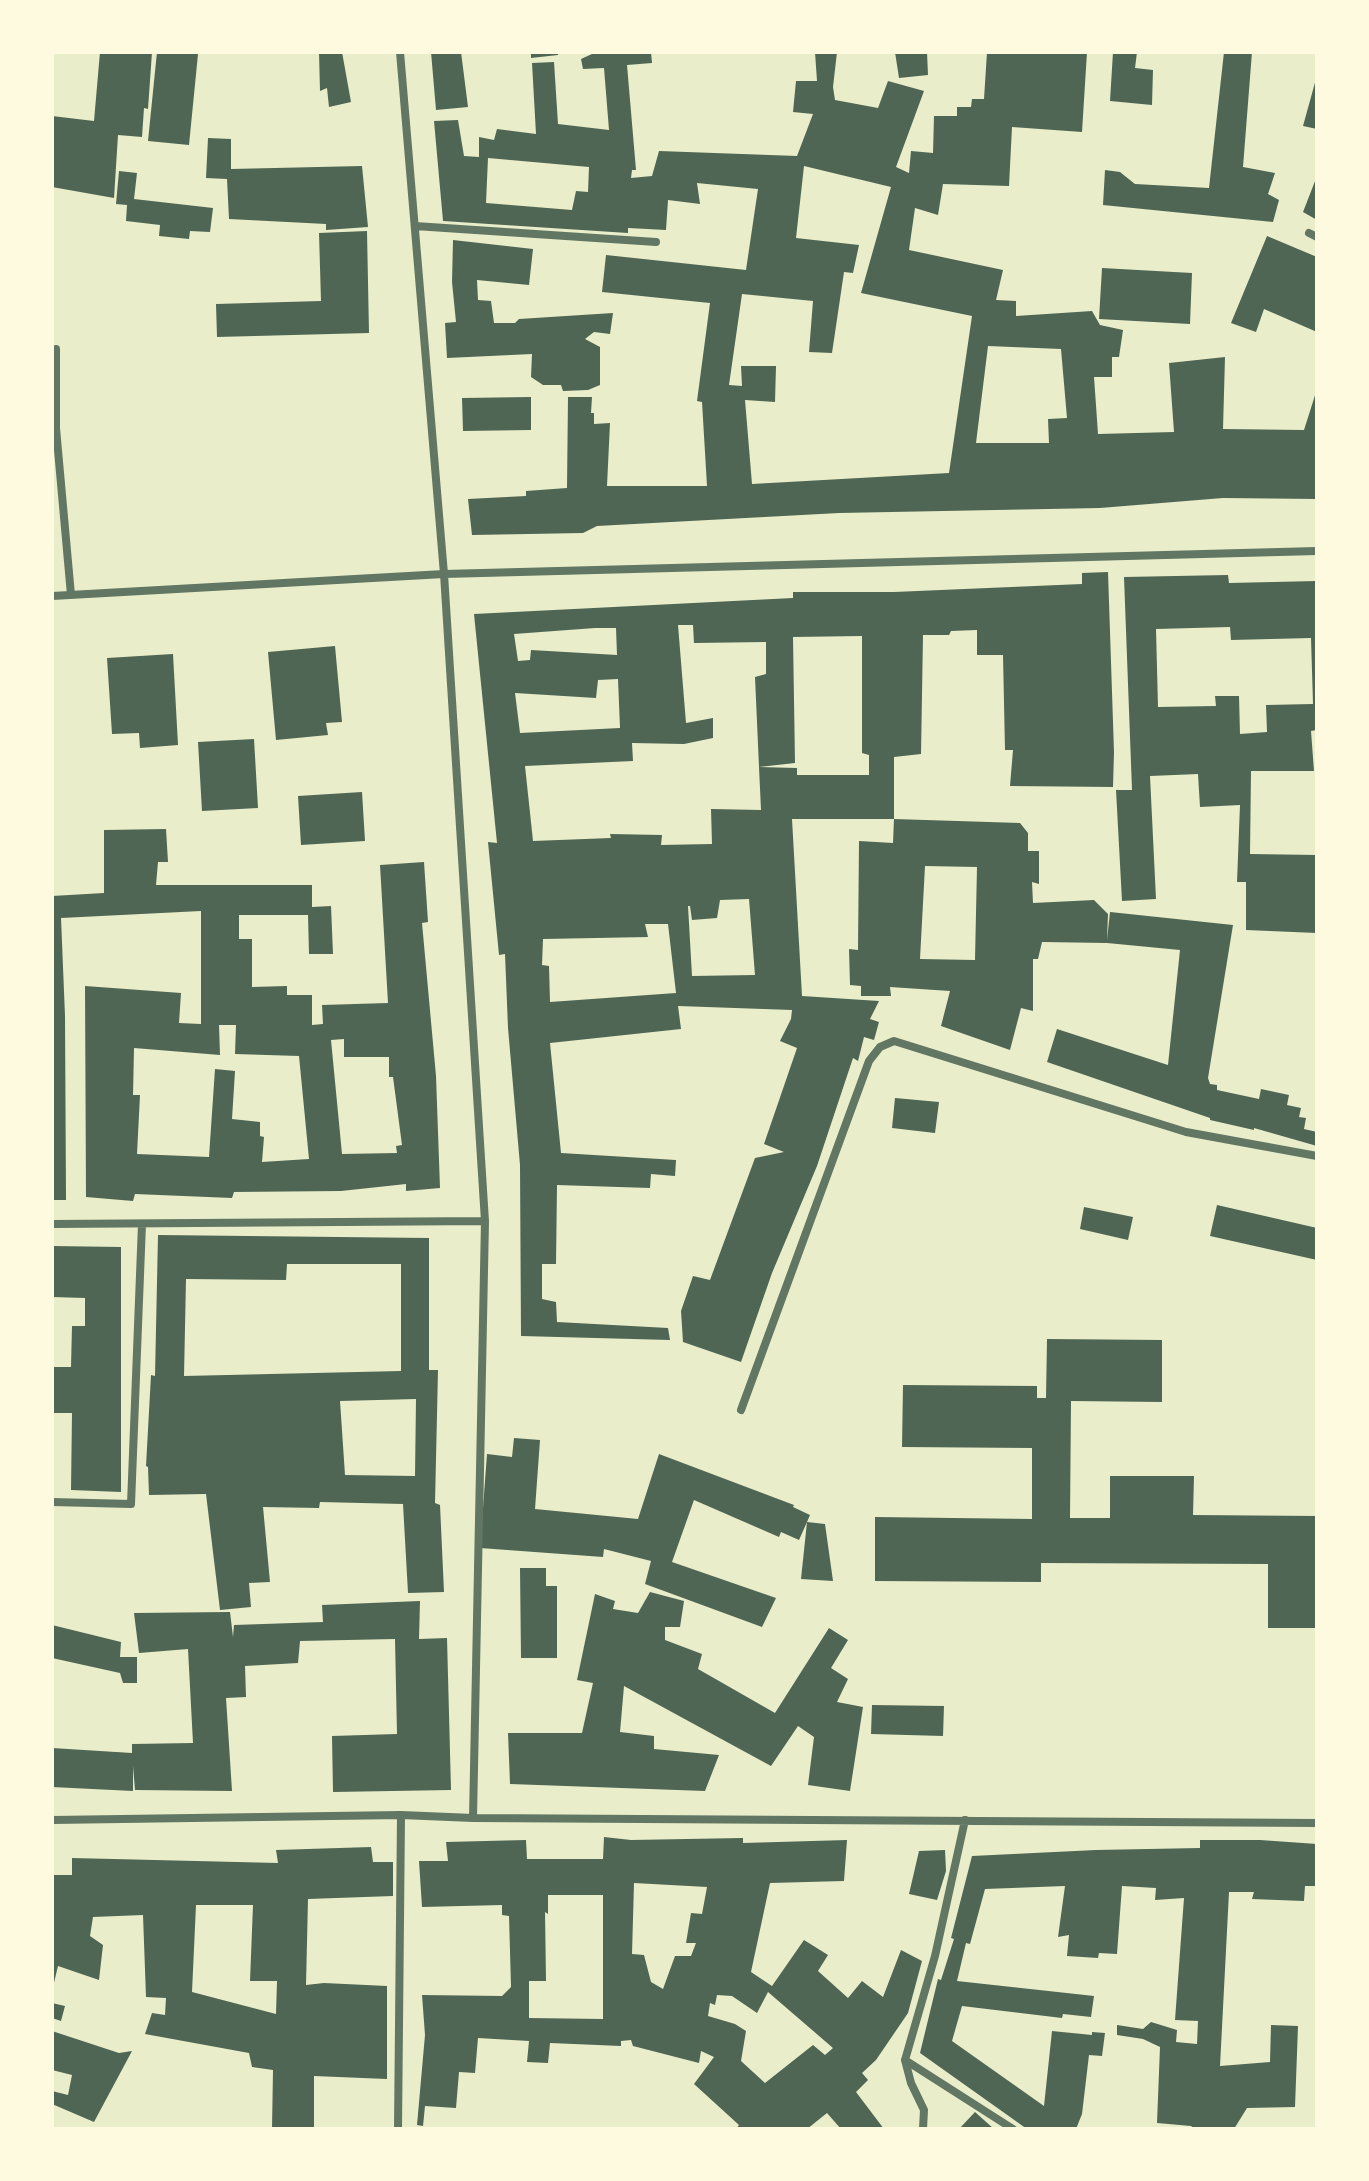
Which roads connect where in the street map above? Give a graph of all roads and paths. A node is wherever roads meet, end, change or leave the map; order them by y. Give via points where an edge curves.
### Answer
1 (400, 52) edge
2 (415, 226) junction
3 (656, 242) dead end
4 (56, 349) dead end
5 (1317, 551) edge
6 (444, 574) junction
7 (71, 595) junction
8 (52, 596) edge
9 (1317, 1156) edge
10 (485, 1221) junction
11 (52, 1224) edge
12 (142, 1224) junction
13 (741, 1410) dead end
14 (52, 1502) edge
15 (401, 1815) junction
16 (473, 1818) junction
17 (52, 1820) edge
18 (965, 1820) junction
19 (1317, 1823) edge
20 (905, 2060) junction
21 (398, 2129) edge
22 (923, 2129) edge
23 (1013, 2129) edge

1 - 2 street
2 - 3 street
2 - 6 street
4 - 7 street via 56,428
5 - 6 street
6 - 7 street
6 - 10 street
7 - 8 street
9 - 13 street via 1186,1132 894,1041 880,1047 869,1061
10 - 12 street
10 - 16 street
11 - 12 street
12 - 14 street via 131,1504
15 - 16 street
15 - 17 street
15 - 21 street
16 - 18 street
18 - 19 street
18 - 20 street
20 - 22 street via 924,2110
20 - 23 street

